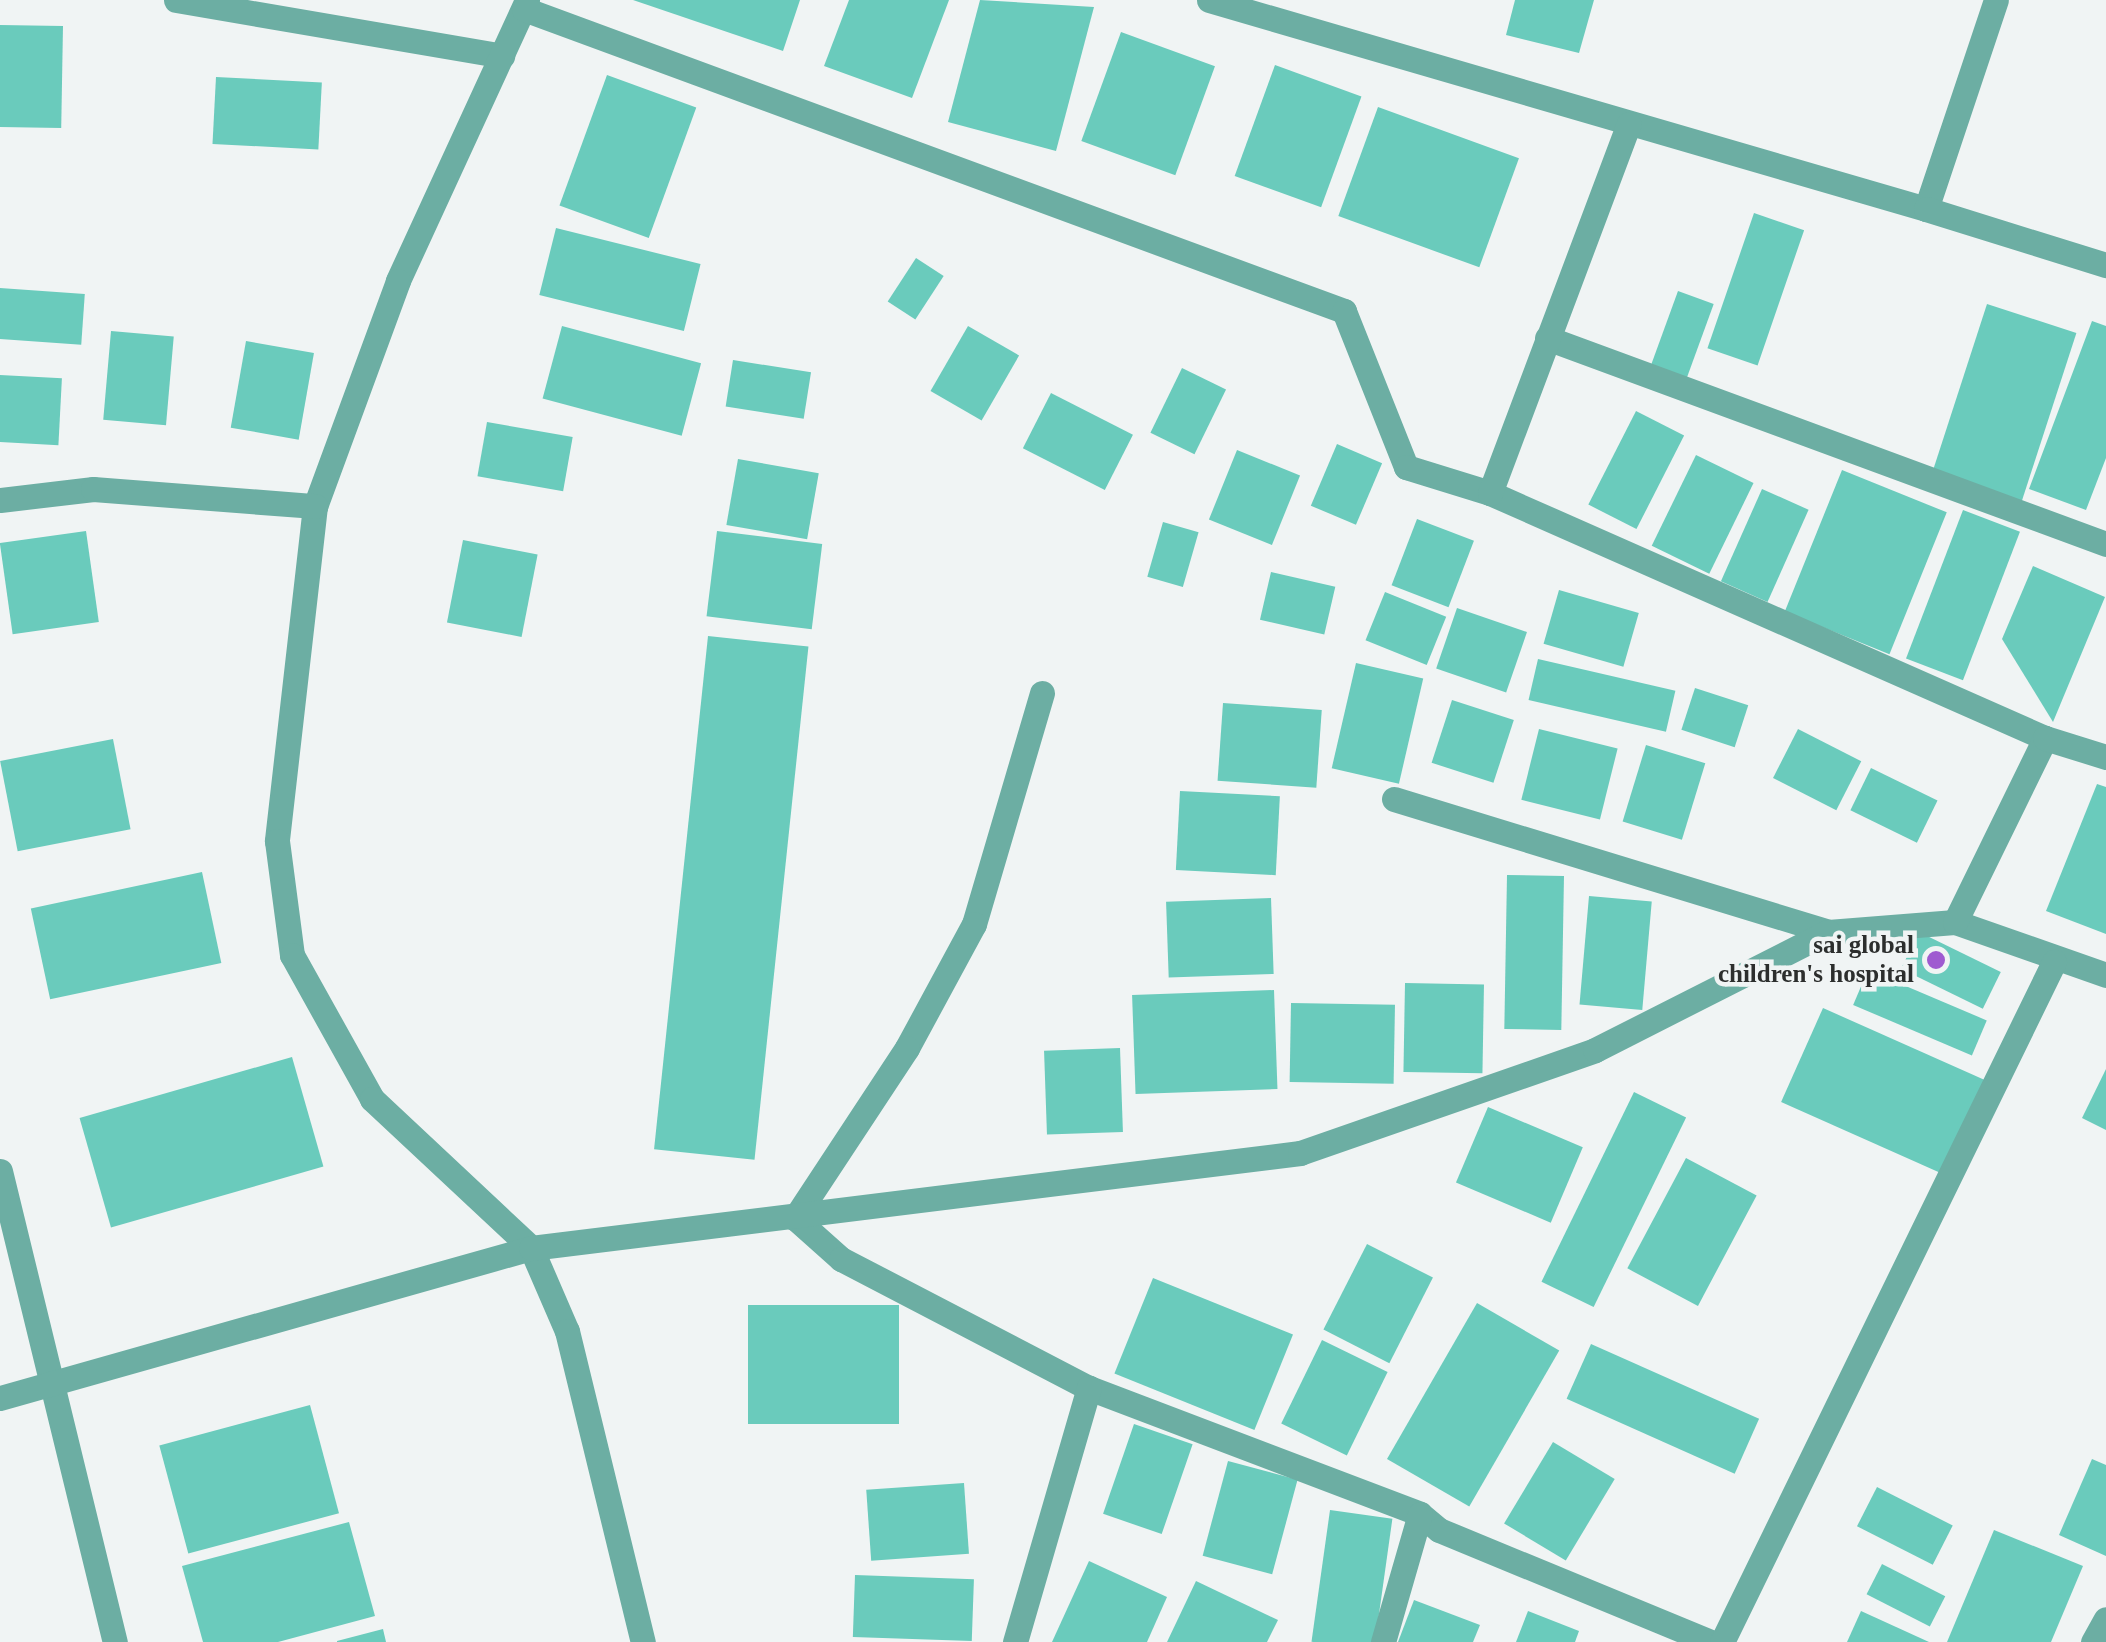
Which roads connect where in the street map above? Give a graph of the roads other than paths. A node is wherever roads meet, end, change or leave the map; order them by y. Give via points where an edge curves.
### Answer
1 (176, 0) edge
2 (1209, 0) edge
3 (1996, 0) edge
4 (526, 4) edge
5 (502, 56) junction
6 (1629, 124) junction
7 (1926, 209) junction
8 (2106, 265) edge
9 (1547, 338) junction
10 (1490, 493) junction
11 (0, 500) edge
12 (315, 506) junction
13 (2106, 544) edge
14 (1042, 693) dead end
15 (2045, 738) junction
16 (2106, 758) edge
17 (1394, 799) dead end
18 (1954, 922) junction
19 (1828, 932) junction
20 (2054, 962) junction
21 (2106, 975) edge
22 (0, 1172) edge
23 (794, 1218) junction
24 (531, 1248) junction
25 (58, 1382) junction
26 (1089, 1388) junction
27 (0, 1398) edge
28 (1420, 1514) junction
29 (2106, 1618) edge
30 (1699, 1639) edge
31 (115, 1642) edge
32 (643, 1642) edge
33 (1015, 1642) edge
34 (1382, 1642) edge
35 (1722, 1642) edge
36 (2093, 1642) edge

1 - 5 street
2 - 6 street
3 - 7 street
4 - 5 street
4 - 10 street via 1344,311 1406,466
5 - 12 street via 398,281
6 - 7 street
6 - 9 street
7 - 8 street
9 - 10 street
9 - 13 street
10 - 15 street
11 - 12 street via 93,489
12 - 24 street via 278,824 292,956 372,1098
14 - 23 street via 974,924 907,1048
15 - 16 street
15 - 18 street
17 - 19 street
18 - 19 street
18 - 20 street
19 - 23 street via 1595,1050 1300,1153
20 - 21 street
20 - 35 street
22 - 25 street
23 - 24 street
23 - 26 street via 841,1259
24 - 25 street
24 - 32 street via 566,1331
25 - 27 street
25 - 31 street
26 - 28 street
26 - 33 street
28 - 30 street via 1439,1530
28 - 34 street
29 - 36 street

